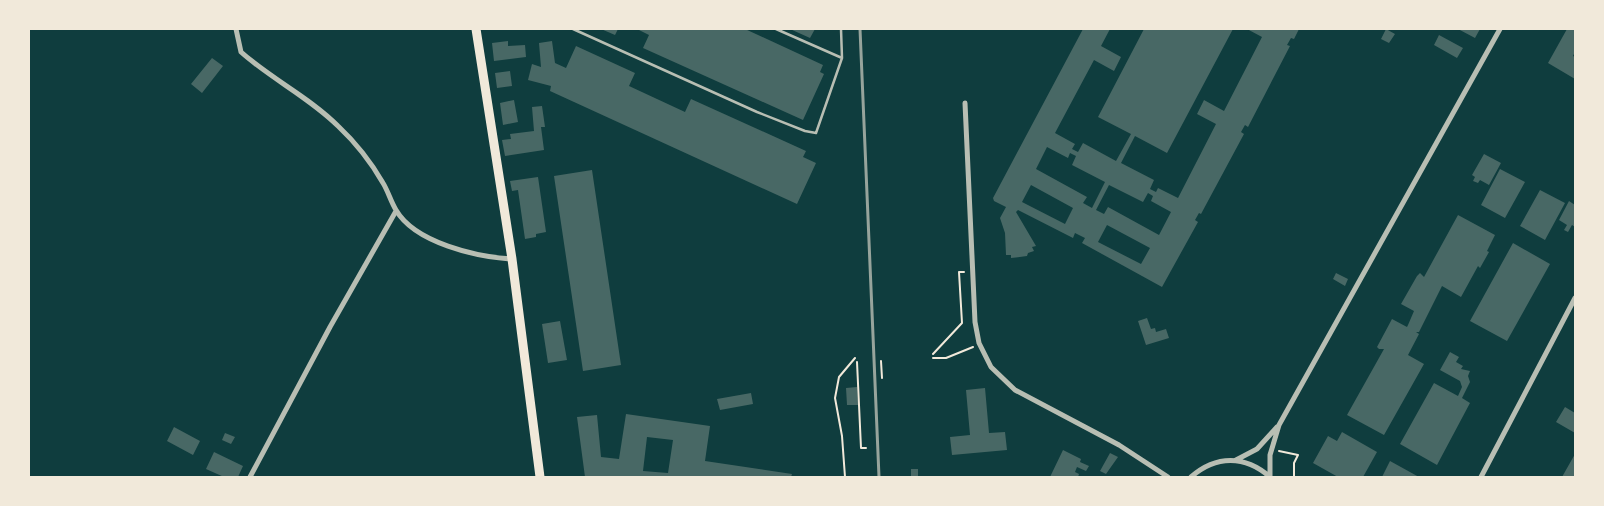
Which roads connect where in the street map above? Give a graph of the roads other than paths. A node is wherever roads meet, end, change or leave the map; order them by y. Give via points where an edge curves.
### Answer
1 (236, 29) edge
2 (476, 29) edge
3 (573, 29) edge
4 (776, 29) edge
5 (841, 29) edge
6 (1500, 29) edge
7 (842, 58) junction
8 (965, 103) dead end
9 (396, 211) junction
10 (512, 259) junction
11 (1575, 298) edge
12 (1279, 425) junction
13 (1236, 460) junction
14 (250, 477) edge
15 (540, 477) edge
16 (1168, 477) edge
17 (1191, 477) edge
18 (1270, 477) edge
19 (1481, 477) edge

1 - 9 street via 241,52 338,126 384,184
2 - 10 main road
3 - 7 lane via 758,112 816,133
4 - 7 lane
5 - 7 lane
6 - 12 street
8 - 16 street via 974,322 990,367 1015,390 1119,444
9 - 10 street via 412,229 434,240 458,249
9 - 14 street
10 - 15 main road
11 - 19 street
12 - 13 street via 1257,449
12 - 18 street via 1270,454
13 - 17 street via 1212,463
13 - 18 street via 1249,463

